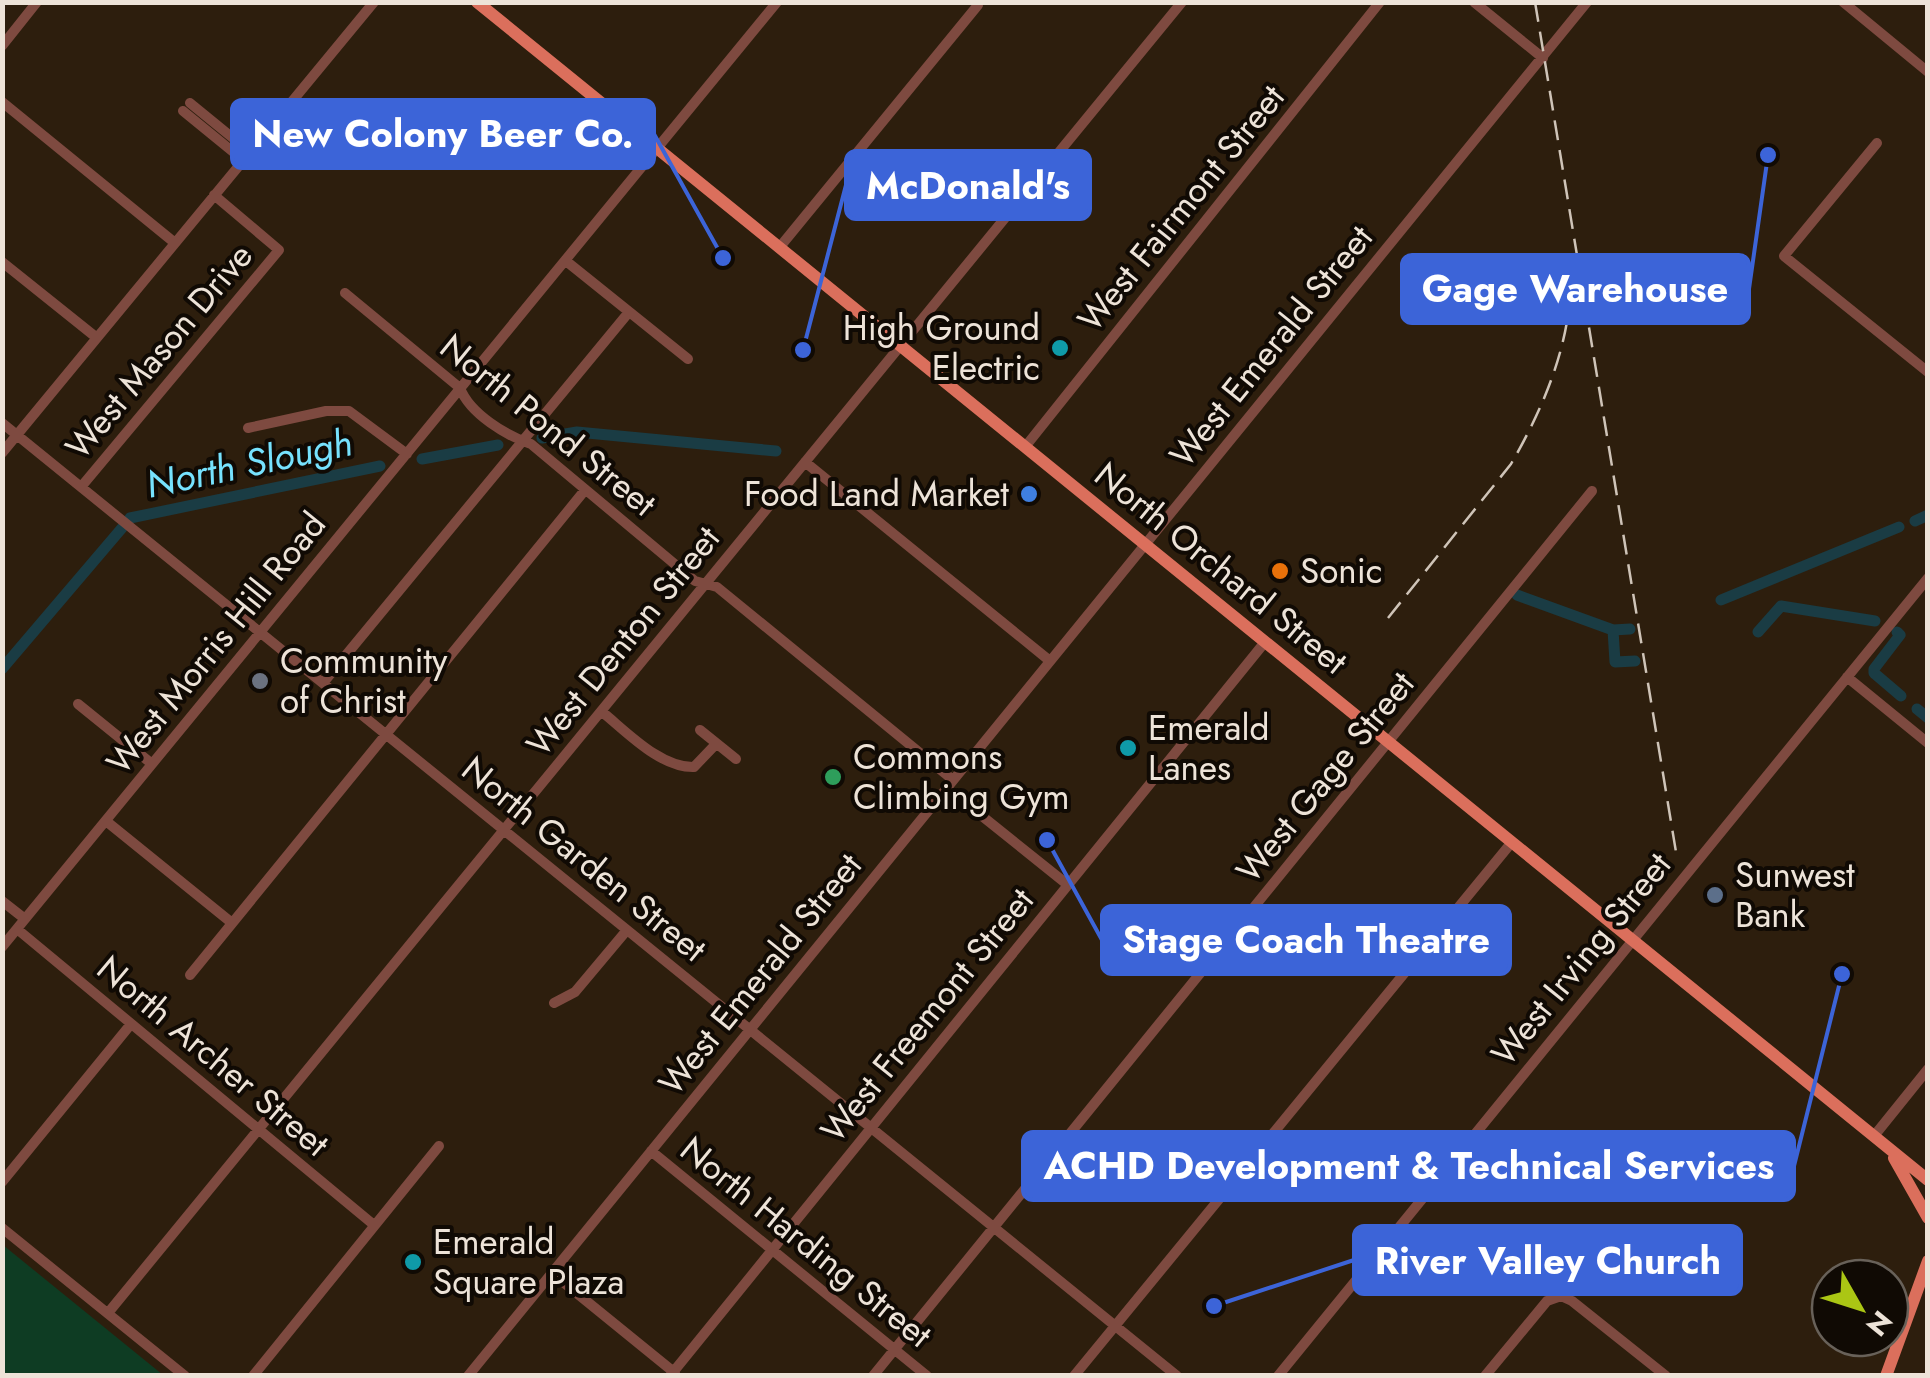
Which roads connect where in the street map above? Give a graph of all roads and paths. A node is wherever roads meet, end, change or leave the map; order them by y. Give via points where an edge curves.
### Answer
1 (37, 2) edge
2 (374, 2) edge
3 (476, 2) edge
4 (777, 2) edge
5 (1182, 2) edge
6 (1380, 2) edge
7 (1474, 2) edge
8 (1587, 2) edge
9 (1843, 2) edge
10 (978, 5) edge
11 (2, 46) edge
12 (1542, 58) junction
13 (1928, 72) edge
14 (2, 102) edge
15 (186, 107) dead end
16 (1877, 143) dead end
17 (658, 148) junction
18 (246, 156) junction
19 (214, 196) junction
20 (175, 242) junction
21 (780, 248) junction
22 (566, 261) junction
23 (2, 262) edge
24 (346, 293) dead end
25 (629, 312) junction
26 (97, 338) junction
27 (900, 346) junction
28 (688, 358) dead end
29 (1928, 372) edge
30 (460, 388) junction
31 (2, 423) edge
32 (248, 428) dead end
33 (17, 435) junction
34 (522, 441) junction
35 (1025, 447) junction
36 (2, 452) edge
37 (406, 454) junction
38 (805, 462) junction
39 (81, 487) junction
40 (585, 490) junction
41 (1592, 491) dead end
42 (1144, 545) junction
43 (1928, 578) edge
44 (706, 584) junction
45 (260, 632) junction
46 (1265, 642) junction
47 (1050, 662) junction
48 (1846, 677) junction
49 (323, 683) junction
50 (78, 704) dead end
51 (601, 712) junction
52 (700, 730) dead end
53 (386, 734) junction
54 (1389, 742) junction
55 (1928, 743) edge
56 (716, 744) junction
57 (736, 759) dead end
58 (152, 764) junction
59 (950, 784) junction
60 (106, 821) junction
61 (504, 830) junction
62 (1512, 842) junction
63 (1068, 885) junction
64 (2, 901) edge
65 (232, 923) junction
66 (21, 924) junction
67 (627, 930) junction
68 (1632, 940) junction
69 (2, 947) edge
70 (190, 975) dead end
71 (554, 1003) dead end
72 (131, 1024) junction
73 (750, 1030) junction
74 (1928, 1069) edge
75 (871, 1128) junction
76 (258, 1129) junction
77 (1874, 1136) junction
78 (439, 1146) dead end
79 (1888, 1148) junction
80 (651, 1151) junction
81 (1928, 1180) edge
82 (2, 1182) edge
83 (1928, 1218) edge
84 (374, 1226) junction
85 (994, 1227) junction
86 (2, 1228) edge
87 (772, 1250) junction
88 (1928, 1262) edge
89 (552, 1273) junction
90 (108, 1314) junction
91 (1115, 1325) junction
92 (894, 1349) junction
93 (674, 1374) edge
94 (185, 1376) edge
95 (252, 1376) edge
96 (468, 1376) edge
97 (873, 1376) edge
98 (928, 1376) edge
99 (1074, 1376) edge
100 (1177, 1376) edge
101 (1278, 1376) edge
102 (1486, 1376) edge
103 (1666, 1376) edge
104 (1886, 1376) edge

1 - 11 street
2 - 18 street
3 - 17 main road, North Orchard Street
4 - 17 street, West Morris Hill Road
5 - 27 street, West Denton Street
6 - 35 street, West Fairmont Street
7 - 12 street
8 - 12 street, West Emerald Street
9 - 13 street
10 - 21 street
12 - 42 street, West Emerald Street
14 - 20 street
15 - 18 street
16 - 29 street via 1784,256
17 - 21 main road, North Orchard Street
17 - 22 street, West Morris Hill Road
18 - 19 street
19 - 20 street
19 - 39 street, West Mason Drive via 279,250
20 - 26 street
21 - 27 main road, North Orchard Street
22 - 25 street
22 - 30 street, West Morris Hill Road
23 - 26 street
24 - 30 street, North Pond Street
25 - 28 street
25 - 34 street
26 - 33 street
27 - 35 main road, North Orchard Street
27 - 38 street, West Denton Street
30 - 34 street, North Pond Street via 464,399
30 - 37 street, West Morris Hill Road
31 - 33 street, North Garden Street
32 - 37 street via 349,411
33 - 36 street
33 - 39 street, North Garden Street
34 - 40 street, North Pond Street
34 - 49 street
35 - 42 main road, North Orchard Street
37 - 45 street, West Morris Hill Road
38 - 44 street, West Denton Street
38 - 47 street
39 - 45 street, North Garden Street
40 - 44 street, North Pond Street
40 - 53 street
41 - 54 street, West Gage Street
42 - 46 main road, North Orchard Street
42 - 47 street, West Emerald Street
43 - 48 street, West Irving Street
44 - 51 street, West Denton Street
44 - 59 street, North Pond Street
45 - 49 street, North Garden Street
45 - 58 street, West Morris Hill Road
46 - 54 main road, North Orchard Street
46 - 63 street, West Freemont Street
47 - 59 street, West Emerald Street
48 - 55 street
48 - 68 street, West Irving Street
49 - 53 street, North Garden Street
50 - 58 street
51 - 56 street via 682,767 694,767
51 - 61 street, West Denton Street
52 - 56 street
53 - 61 street, North Garden Street
53 - 65 street
54 - 62 main road, North Orchard Street
54 - 85 street, West Gage Street
56 - 57 street
58 - 60 street, West Morris Hill Road
59 - 63 street, North Pond Street
59 - 73 street, West Emerald Street
60 - 65 street
60 - 66 street, West Morris Hill Road
61 - 67 street, North Garden Street
61 - 76 street, West Denton Street
62 - 68 main road, North Orchard Street
62 - 91 street
63 - 75 street, West Freemont Street
64 - 66 street, North Archer Street
65 - 70 street
66 - 69 street, West Morris Hill Road
66 - 72 street, North Archer Street
67 - 71 street via 575,992
67 - 73 street, North Garden Street
68 - 77 main road, North Orchard Street
68 - 101 street, West Irving Street
72 - 76 street, North Archer Street
72 - 82 street
73 - 75 street, North Garden Street
73 - 80 street, West Emerald Street
74 - 77 street
75 - 85 street, North Garden Street
75 - 87 street, West Freemont Street
76 - 84 street, North Archer Street
76 - 90 street, West Denton Street
77 - 79 main road, North Orchard Street
78 - 84 street
79 - 81 main road, North Orchard Street
79 - 83 main road
80 - 87 street, North Harding Street
80 - 89 street, West Emerald Street
84 - 95 street
85 - 91 street, North Garden Street
85 - 92 street, West Gage Street
86 - 90 street
87 - 92 street, North Harding Street
87 - 93 street, West Freemont Street
88 - 104 main road
89 - 93 street
89 - 96 street, West Emerald Street
90 - 94 street
91 - 99 street
91 - 100 street, North Garden Street
92 - 97 street, West Gage Street
92 - 98 street, North Harding Street
102 - 103 street via 1547,1301 1561,1296

